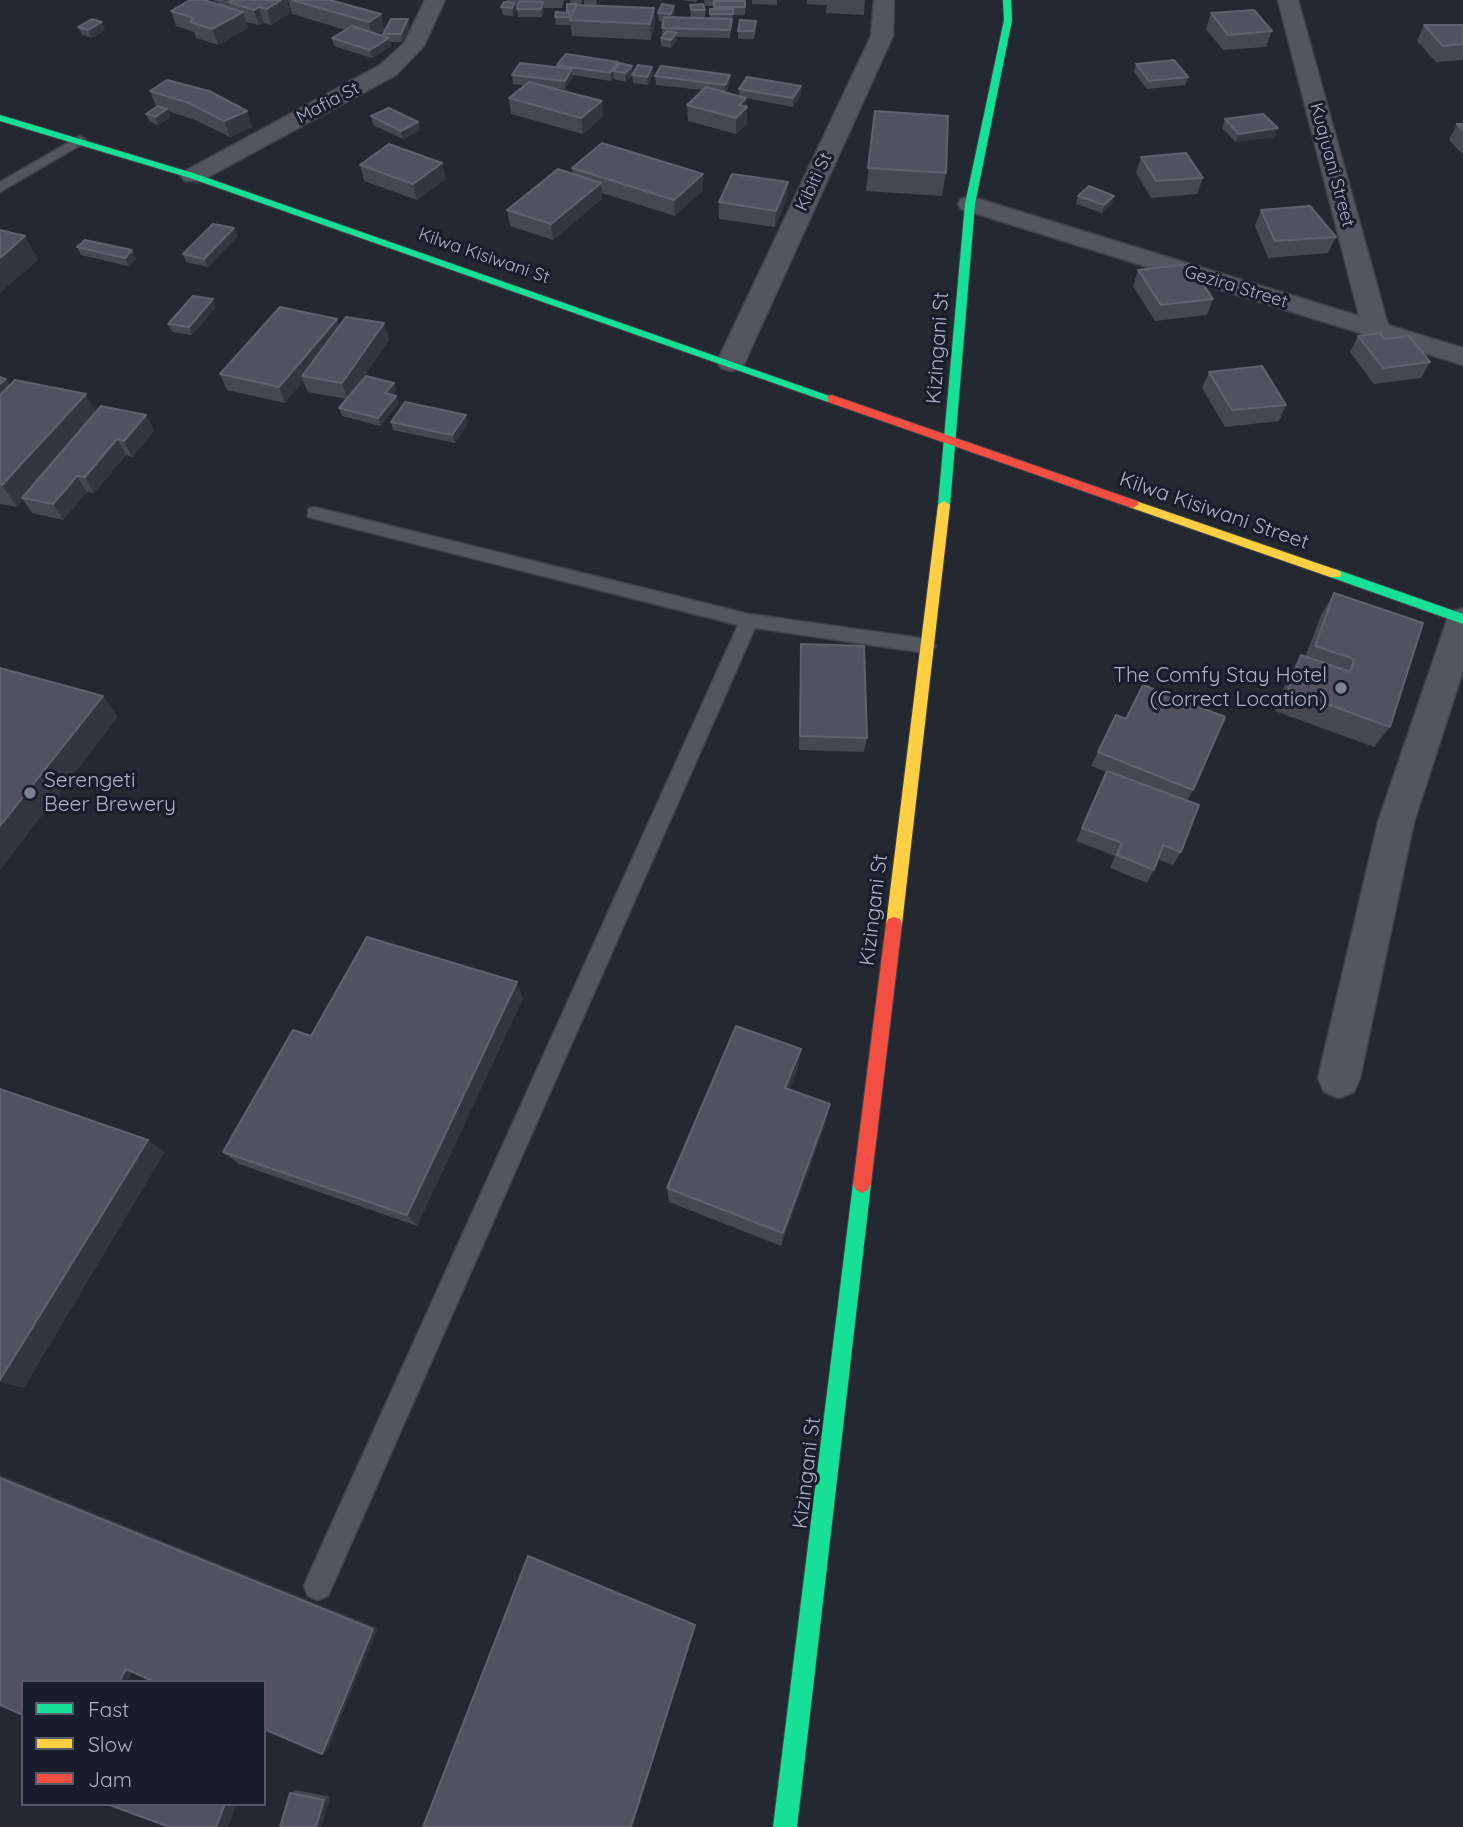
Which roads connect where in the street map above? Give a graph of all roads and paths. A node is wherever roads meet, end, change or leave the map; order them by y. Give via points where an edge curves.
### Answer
1 (435, 0) edge
2 (884, 0) edge
3 (1007, 0) edge
4 (1288, 0) edge
5 (0, 118) edge
6 (80, 140) junction
7 (193, 176) junction
8 (0, 188) edge
9 (970, 204) junction
10 (1376, 331) junction
11 (1463, 357) edge
12 (731, 362) junction
13 (952, 441) junction
14 (314, 513) dead end
15 (1463, 620) edge
16 (749, 621) junction
17 (927, 646) junction
18 (1339, 1078) dead end
19 (318, 1586) dead end
20 (785, 1827) edge

1 - 7 street, Mafia St via 413,46 388,71
2 - 12 street, Kibiti St via 882,36
3 - 9 street, Kizingani St via 1008,20
4 - 10 street, Kuajuani Street
5 - 6 street, Kilwa Kisiwani St
6 - 7 street, Kilwa Kisiwani St
6 - 8 lane
7 - 12 street, Kilwa Kisiwani St
9 - 10 street, Gezira Street
9 - 13 street, Kizingani St
10 - 11 street, Gezira Street
12 - 13 street, Kilwa Kisiwani St
13 - 15 street, Kilwa Kisiwani Street
13 - 17 street, Kizingani St
14 - 16 lane
15 - 18 street via 1396,822
16 - 17 lane
16 - 19 lane
17 - 20 street, Kizingani St

